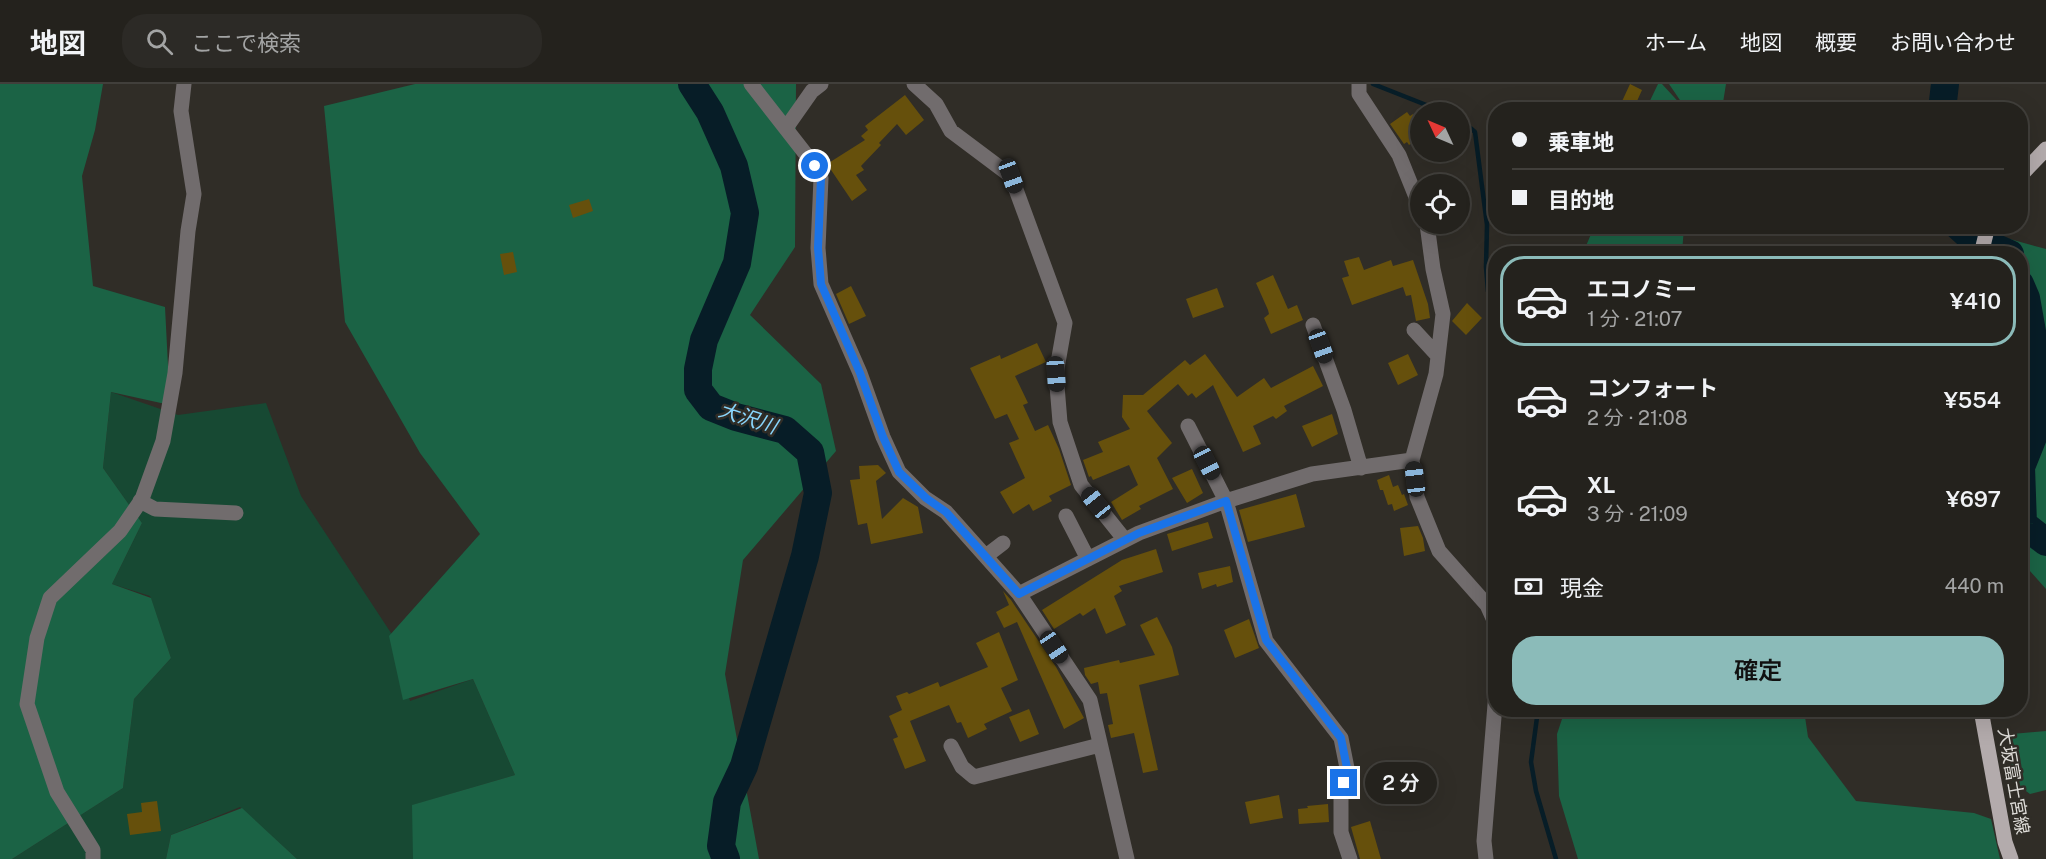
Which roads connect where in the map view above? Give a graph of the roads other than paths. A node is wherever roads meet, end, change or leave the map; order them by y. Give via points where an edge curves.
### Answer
1 (184, 84) edge
2 (751, 84) edge
3 (821, 84) edge
4 (914, 84) edge
5 (1359, 84) edge
6 (786, 128) junction
7 (2046, 148) edge
8 (2028, 167) edge
9 (1410, 182) edge
10 (1428, 234) edge
11 (1313, 325) dead end
12 (1414, 330) dead end
13 (1438, 356) junction
14 (1188, 426) dead end
15 (1412, 460) junction
16 (1361, 468) junction
17 (140, 501) junction
18 (1226, 501) junction
19 (236, 513) dead end
20 (1066, 516) dead end
21 (1125, 540) junction
22 (1003, 543) dead end
23 (986, 556) junction
24 (1088, 559) junction
25 (1019, 594) junction
26 (1488, 607) edge
27 (1494, 717) edge
28 (1983, 717) edge
29 (1100, 745) junction
30 (951, 746) dead end
31 (93, 859) edge
32 (1127, 859) edge
33 (1350, 859) edge
34 (1486, 859) edge
35 (2011, 859) edge

1 - 17 street via 182,111 194,194 164,441
2 - 6 street
3 - 6 street
4 - 21 street via 936,104 951,131 1011,176 1065,322 1056,374 1060,422 1081,485
5 - 9 street via 1359,94 1399,155
6 - 23 street via 821,178 821,284 899,472 946,512
7 - 8 main road
10 - 13 street via 1443,314
11 - 16 street
12 - 13 street
13 - 15 street
14 - 18 street
15 - 16 street
15 - 26 street via 1417,497 1439,551
16 - 18 street via 1312,474
17 - 19 street via 155,509
17 - 31 street via 120,531 50,598 37,638 27,704 57,792 93,850
18 - 21 street
18 - 33 street via 1266,640 1341,738 1347,768 1341,798 1341,832
20 - 24 street
21 - 24 street
22 - 23 street
23 - 25 street
24 - 25 street
25 - 29 street via 1090,700
27 - 34 street via 1484,841
28 - 35 main road, 大坂富士宮線
29 - 30 street via 974,777 962,767
29 - 32 street

